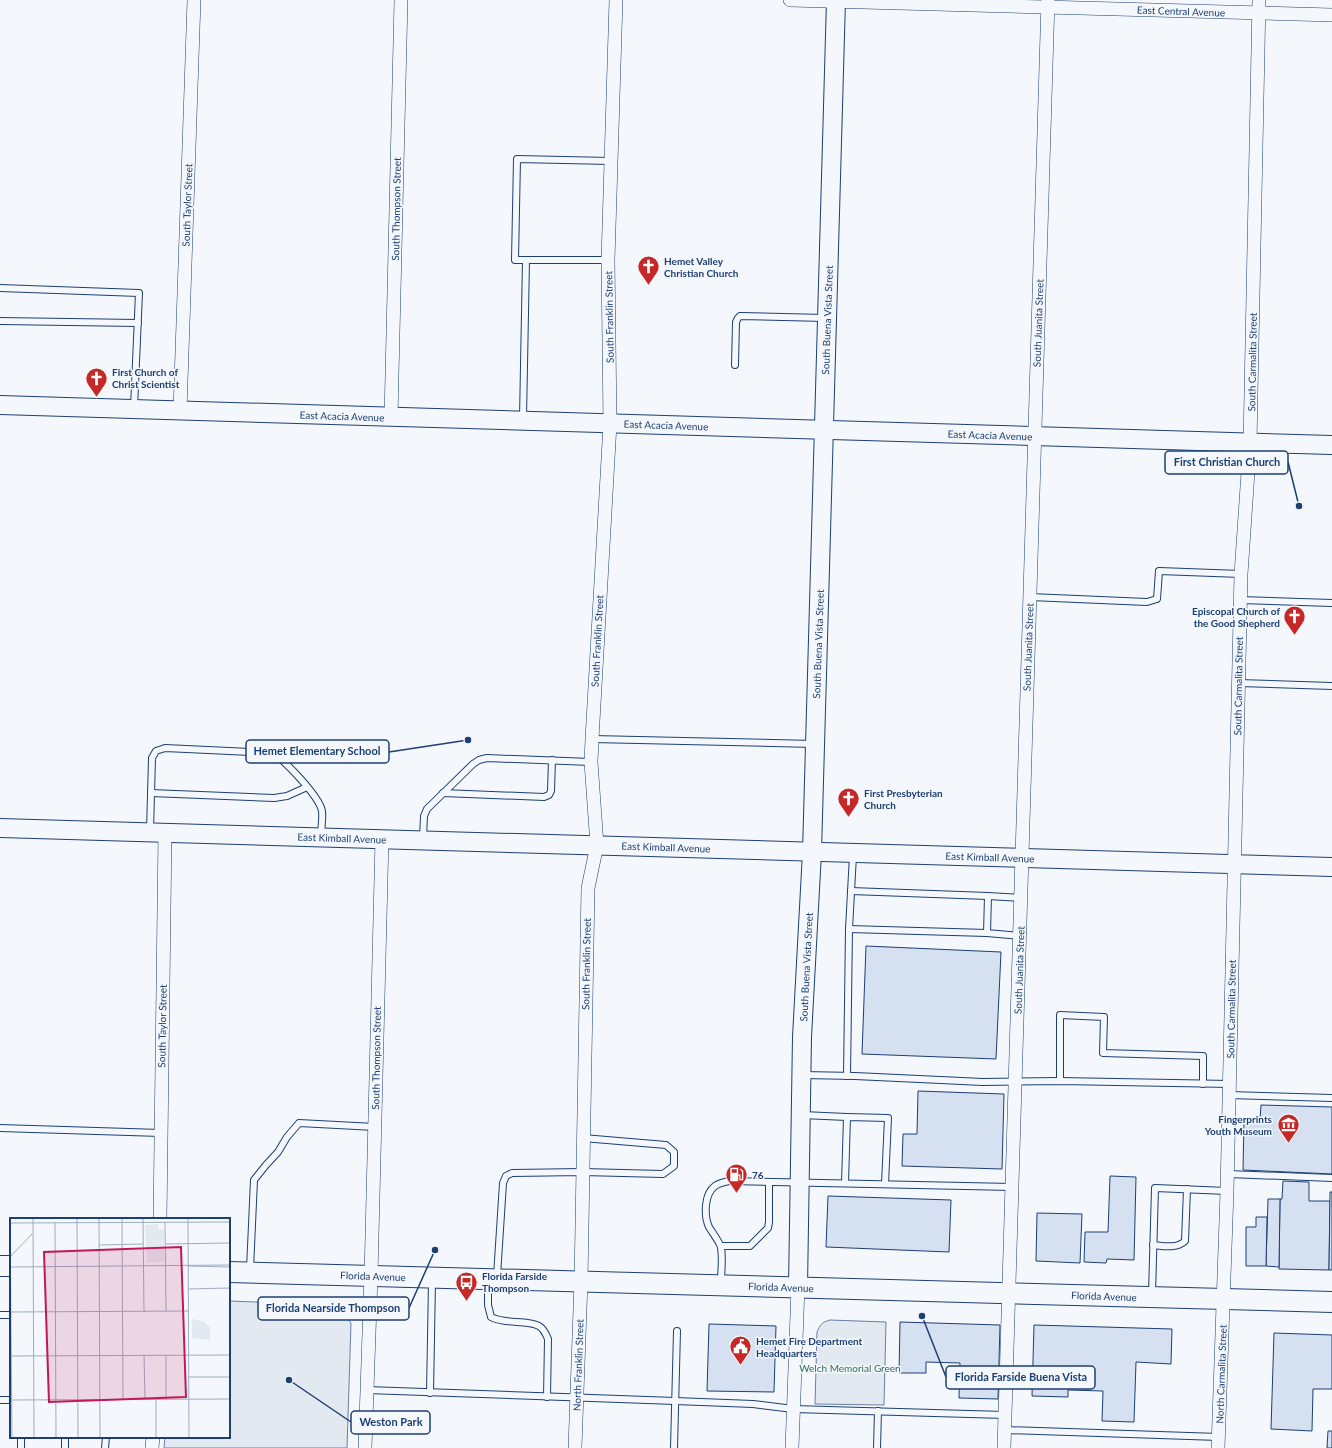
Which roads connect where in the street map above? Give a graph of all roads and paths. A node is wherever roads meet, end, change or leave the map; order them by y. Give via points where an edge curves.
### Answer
1 (194, 0) edge
2 (401, 0) edge
3 (616, 0) edge
4 (790, 0) edge
5 (836, 1) edge
6 (1048, 4) edge
7 (1258, 6) edge
8 (1332, 15) edge
9 (611, 161) junction
10 (526, 260) junction
11 (608, 260) junction
12 (0, 288) edge
13 (827, 318) junction
14 (0, 321) edge
15 (138, 323) junction
16 (735, 365) dead end
17 (0, 405) edge
18 (134, 409) junction
19 (180, 411) junction
20 (391, 417) junction
21 (523, 421) junction
22 (610, 424) junction
23 (824, 430) junction
24 (1035, 436) junction
25 (1250, 443) junction
26 (1332, 445) edge
27 (1241, 574) junction
28 (1030, 598) junction
29 (1240, 600) junction
30 (1332, 603) edge
31 (1238, 684) junction
32 (1332, 686) edge
33 (592, 739) junction
34 (815, 744) junction
35 (552, 760) junction
36 (591, 762) junction
37 (307, 787) junction
38 (151, 793) junction
39 (442, 793) junction
40 (0, 828) edge
41 (157, 833) junction
42 (321, 838) junction
43 (382, 839) junction
44 (423, 840) junction
45 (596, 846) junction
46 (812, 852) junction
47 (853, 853) junction
48 (1022, 858) junction
49 (1234, 864) junction
50 (1332, 866) edge
51 (850, 891) junction
52 (988, 896) junction
53 (1021, 898) junction
54 (849, 930) junction
55 (987, 933) junction
56 (1020, 936) junction
57 (802, 1075) junction
58 (847, 1076) junction
59 (1060, 1081) junction
60 (1016, 1082) junction
61 (1204, 1084) junction
62 (1229, 1090) junction
63 (1332, 1098) edge
64 (801, 1115) junction
65 (847, 1117) junction
66 (375, 1127) junction
67 (0, 1128) edge
68 (161, 1133) junction
69 (583, 1138) junction
70 (583, 1172) junction
71 (1228, 1174) junction
72 (1332, 1178) edge
73 (769, 1182) junction
74 (799, 1182) junction
75 (845, 1183) junction
76 (885, 1184) junction
77 (1012, 1187) junction
78 (1187, 1189) junction
79 (1227, 1191) junction
80 (160, 1218) edge
81 (1153, 1245) junction
82 (721, 1246) junction
83 (230, 1272) edge
84 (250, 1273) junction
85 (371, 1276) junction
86 (432, 1277) junction
87 (493, 1279) junction
88 (581, 1281) junction
89 (721, 1285) junction
90 (798, 1287) junction
91 (1009, 1293) junction
92 (1152, 1297) junction
93 (1223, 1299) junction
94 (1332, 1302) edge
95 (677, 1331) dead end
96 (367, 1390) junction
97 (430, 1393) junction
98 (547, 1397) junction
99 (577, 1398) junction
100 (675, 1400) junction
101 (793, 1409) junction
102 (878, 1411) junction
103 (1005, 1415) junction
104 (1005, 1430) junction
105 (65, 1438) edge
106 (106, 1438) edge
107 (153, 1438) edge
108 (1219, 1443) edge
109 (64, 1448) edge
110 (105, 1448) edge
111 (152, 1448) edge
112 (365, 1448) edge
113 (575, 1448) edge
114 (674, 1448) edge
115 (792, 1448) edge
116 (877, 1448) edge
117 (1004, 1448) edge

1 - 19 street, South Taylor Street
2 - 20 street, South Thompson Street
3 - 9 street, South Franklin Street
4 - 5 street, East Central Avenue
5 - 6 street, East Central Avenue
5 - 13 street, South Buena Vista Street
6 - 7 street, East Central Avenue
6 - 24 street, South Juanita Street
7 - 8 street, East Central Avenue
7 - 25 street, South Carmalita Street
9 - 10 lane via 517,159 515,260
9 - 11 street, South Franklin Street
10 - 11 lane
10 - 21 lane
11 - 22 street, South Franklin Street
12 - 15 lane via 139,293
13 - 16 lane via 740,316 736,322
13 - 23 street, South Buena Vista Street
14 - 15 lane
15 - 18 lane
17 - 18 street, East Acacia Avenue
18 - 19 street, East Acacia Avenue
19 - 20 street, East Acacia Avenue
20 - 21 street, East Acacia Avenue
21 - 22 street, East Acacia Avenue
22 - 23 street, East Acacia Avenue
22 - 33 street, South Franklin Street
23 - 24 street, East Acacia Avenue
23 - 34 street, South Buena Vista Street
24 - 25 street, East Acacia Avenue
24 - 28 street, South Juanita Street
25 - 26 street, East Acacia Avenue
25 - 27 street, South Carmalita Street
27 - 28 lane via 1159,571 1157,599 1147,602
27 - 29 street, South Carmalita Street
28 - 48 street, South Juanita Street
29 - 30 lane
29 - 31 street, South Carmalita Street
31 - 32 lane
31 - 49 street, South Carmalita Street
33 - 34 lane
33 - 36 street, South Franklin Street
34 - 46 street, South Buena Vista Street
35 - 36 lane
35 - 39 lane via 479,760
35 - 39 lane via 551,791 544,797
36 - 45 street, South Franklin Street
37 - 38 lane via 287,796 274,798
37 - 38 lane via 273,753 165,748 156,751 152,758
37 - 42 lane via 322,812
38 - 41 lane
39 - 44 lane via 424,816
40 - 41 street, East Kimball Avenue
41 - 42 street, East Kimball Avenue
41 - 68 street, South Taylor Street
42 - 43 street, East Kimball Avenue
43 - 44 street, East Kimball Avenue
43 - 66 street, South Thompson Street
44 - 45 street, East Kimball Avenue
45 - 46 street, East Kimball Avenue
45 - 69 street, South Franklin Street via 588,888
46 - 47 street, East Kimball Avenue
46 - 57 street, South Buena Vista Street
47 - 48 street, East Kimball Avenue
47 - 51 lane
48 - 49 street, East Kimball Avenue
48 - 53 street, South Juanita Street
49 - 50 street, East Kimball Avenue
49 - 62 street, South Carmalita Street
51 - 52 lane
51 - 54 lane
52 - 53 lane
52 - 55 lane
53 - 56 street, South Juanita Street
54 - 55 lane
54 - 58 lane
55 - 56 lane
56 - 60 street, South Juanita Street
57 - 58 lane
57 - 64 street, South Buena Vista Street
58 - 60 lane
59 - 60 lane
59 - 61 lane
59 - 61 lane via 1060,1015 1104,1017 1103,1053 1203,1056
60 - 77 street, South Juanita Street
61 - 62 lane
62 - 63 lane
62 - 71 street, South Carmalita Street
64 - 65 lane
64 - 74 street, South Buena Vista Street
65 - 75 lane
65 - 76 lane via 888,1118
66 - 84 lane via 299,1123 295,1127 254,1180
66 - 85 street, South Thompson Street
67 - 68 lane
68 - 80 street, South Taylor Street
69 - 70 street, South Franklin Street
69 - 70 lane via 666,1145 674,1152 674,1166 664,1174
70 - 87 lane via 512,1173 506,1176 503,1183
70 - 88 street, South Franklin Street
71 - 72 lane
71 - 79 street, South Carmalita Street
73 - 74 lane
73 - 82 lane via 768,1228 750,1246
73 - 82 lane via 729,1181 714,1187 708,1196 706,1209 708,1224
74 - 75 lane
74 - 90 street, South Buena Vista Street
75 - 76 lane
76 - 77 lane
77 - 91 street, South Juanita Street
78 - 79 lane
78 - 81 lane via 1184,1241 1177,1246
78 - 81 lane via 1155,1188
79 - 93 street, South Carmalita Street
81 - 92 lane
82 - 89 lane
83 - 84 main road, Florida Avenue
84 - 85 main road, Florida Avenue
85 - 86 main road, Florida Avenue
85 - 96 street, South Thompson Street
86 - 87 main road, Florida Avenue
86 - 97 lane
87 - 88 main road, Florida Avenue
87 - 98 lane via 488,1305 491,1317 499,1321 539,1326 545,1331 548,1339
88 - 89 main road, Florida Avenue
88 - 99 street, North Franklin Street
89 - 90 main road, Florida Avenue
90 - 91 main road, Florida Avenue
90 - 101 street
91 - 92 main road, Florida Avenue
91 - 103 street, South Juanita Street
92 - 93 main road, Florida Avenue
93 - 94 main road, Florida Avenue
93 - 108 street, North Carmalita Street
95 - 100 lane
96 - 97 lane
96 - 112 street, South Thompson Street
97 - 98 lane
98 - 99 lane
99 - 100 lane
99 - 113 street, North Franklin Street
100 - 101 lane
100 - 114 lane
101 - 102 lane
101 - 115 street
102 - 103 lane
102 - 116 lane
103 - 104 street, South Juanita Street
104 - 108 lane
104 - 117 street, South Juanita Street
105 - 109 lane
106 - 110 lane
107 - 111 street

